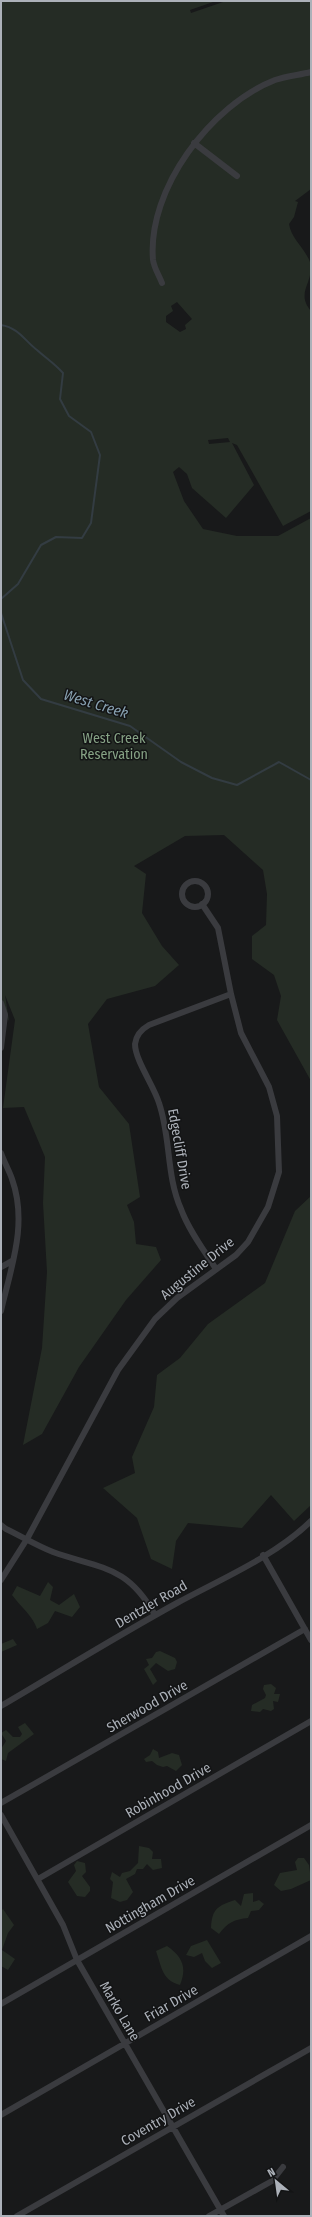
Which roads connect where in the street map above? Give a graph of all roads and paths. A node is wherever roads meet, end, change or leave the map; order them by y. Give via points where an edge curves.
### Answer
1 (311, 72) edge
2 (194, 143) junction
3 (237, 176) dead end
4 (162, 283) dead end
5 (202, 904) junction
6 (231, 994) junction
7 (1, 1003) edge
8 (1, 1048) edge
9 (1, 1153) edge
10 (3, 1165) edge
11 (12, 1261) junction
12 (1, 1267) edge
13 (216, 1270) junction
14 (1, 1311) edge
15 (311, 1521) edge
16 (1, 1525) edge
17 (27, 1539) junction
18 (263, 1555) junction
19 (1, 1580) edge
20 (155, 1615) junction
21 (305, 1629) junction
22 (311, 1640) edge
23 (1, 1706) edge
24 (311, 1721) edge
25 (1, 1804) edge
26 (1, 1814) edge
27 (311, 1825) edge
28 (38, 1879) junction
29 (311, 1936) edge
30 (77, 1960) junction
31 (1, 2004) edge
32 (124, 2043) junction
33 (311, 2048) edge
34 (1, 2115) edge
35 (172, 2126) junction
36 (283, 2167) dead end
37 (220, 2210) junction
38 (17, 2216) edge
39 (209, 2216) edge
40 (224, 2216) edge

1 - 2 street via 275,80 243,99 214,121
2 - 3 street
2 - 4 street via 175,172 161,206 153,259
5 - 5 street via 207,896 205,886 196,882 187,884 182,894 184,902 191,906
5 - 6 street, Augustine Drive via 218,928
6 - 13 street, Augustine Drive via 241,1033 269,1087 277,1116 279,1172 268,1207 248,1242
6 - 13 street, Edgecliff Drive via 149,1025 139,1034 135,1044 137,1055 162,1112 167,1133 169,1170 177,1201
7 - 8 street via 5,1015
9 - 10 street
10 - 11 street via 12,1178 20,1220 18,1242
11 - 12 street
11 - 14 street
13 - 17 street, Augustine Drive via 177,1298 155,1319 131,1350
15 - 18 street, Dentzler Road
16 - 17 street
17 - 19 street, Augustine Drive
17 - 20 street via 51,1551 110,1569 121,1575 145,1597
18 - 20 street, Dentzler Road
18 - 21 street
20 - 23 street, Dentzler Road
21 - 22 street
21 - 25 street, Sherwood Drive
24 - 28 street, Robinhood Drive
26 - 28 street, Marko Lane
27 - 30 street, Nottingham Drive
28 - 30 street, Marko Lane via 63,1925
29 - 32 street, Friar Drive
30 - 31 street, Nottingham Drive
30 - 32 street, Marko Lane
32 - 34 street, Friar Drive
32 - 35 street, Marko Lane
33 - 35 street, Coventry Drive
35 - 37 street, Marko Lane
35 - 38 street, Coventry Drive
36 - 37 street via 272,2181
37 - 39 street
37 - 40 street, Marko Lane

